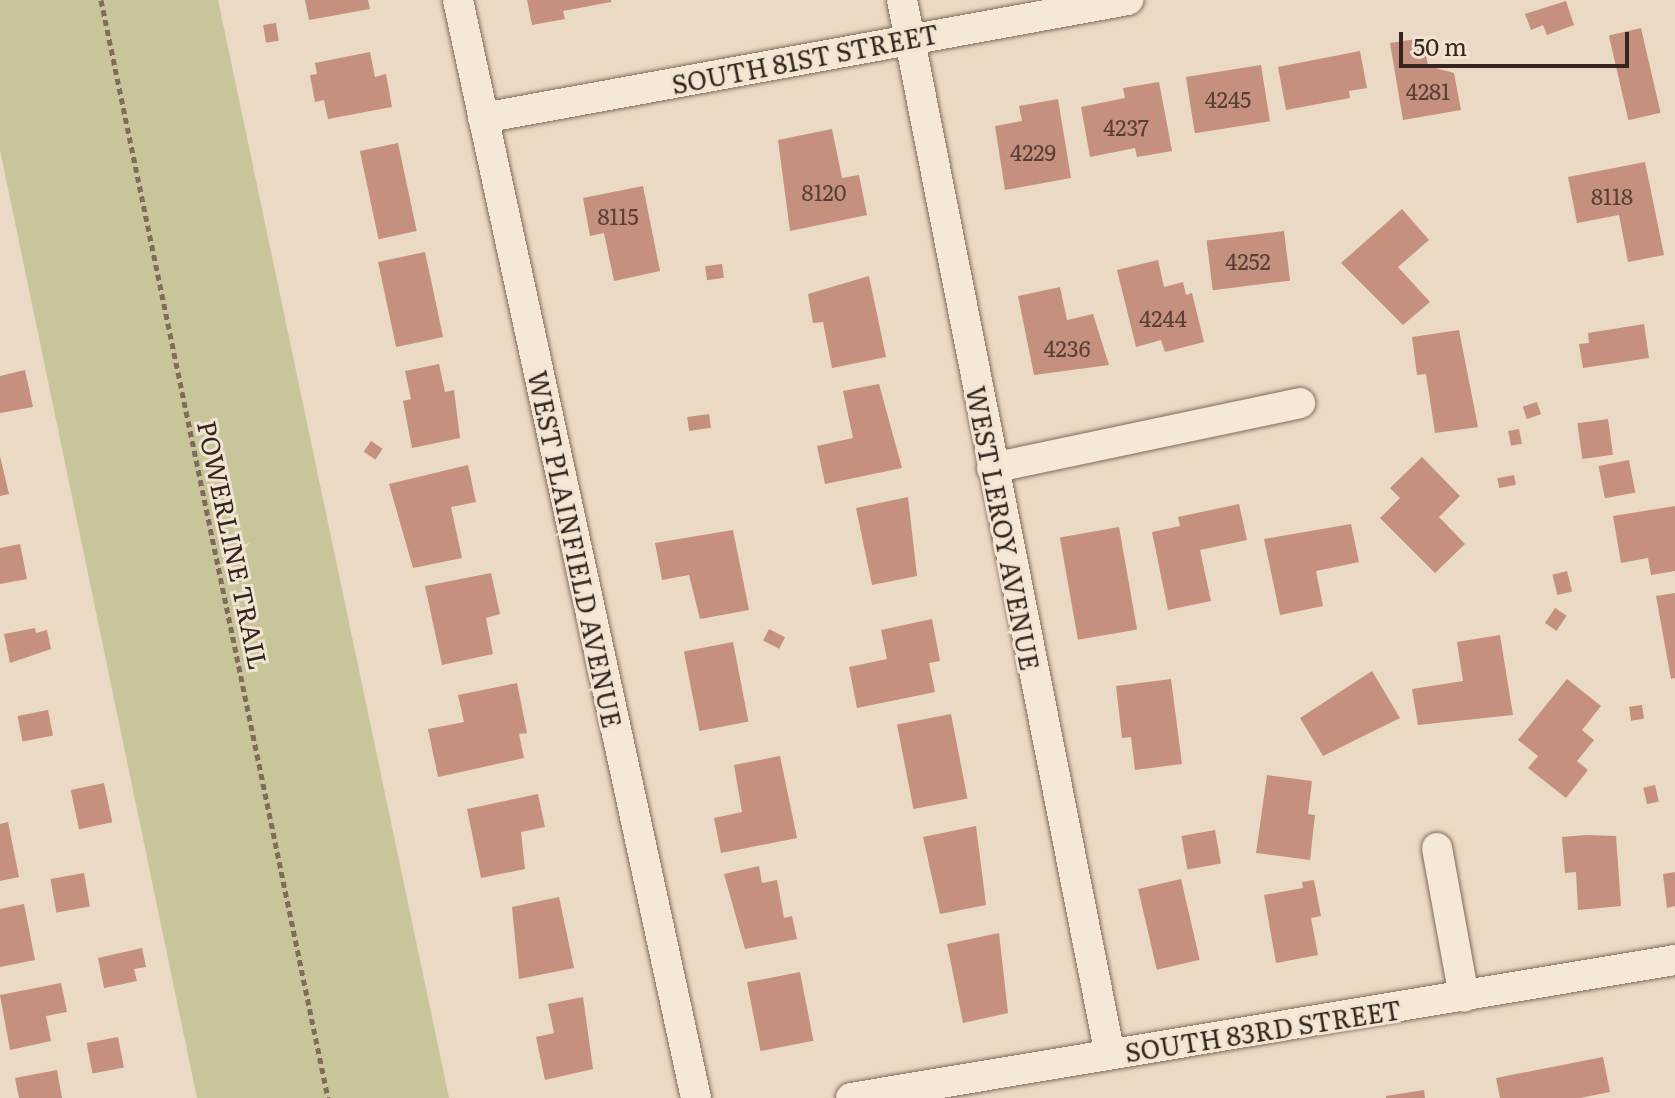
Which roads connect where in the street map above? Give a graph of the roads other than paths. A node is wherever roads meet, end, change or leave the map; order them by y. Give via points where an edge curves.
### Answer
1 (458, 0) edge
2 (902, 0) edge
3 (1128, 0) edge
4 (908, 38) junction
5 (483, 118) junction
6 (1300, 403) dead end
7 (992, 468) junction
8 (1437, 848) dead end
9 (1675, 960) edge
10 (1464, 997) junction
11 (1110, 1055) junction
12 (696, 1098) edge
13 (851, 1098) edge

1 - 5 street, WEST PLAINFIELD AVENUE
2 - 4 street, WEST LEROY AVENUE
3 - 4 street, SOUTH 81ST STREET
4 - 5 street, SOUTH 81ST STREET
4 - 7 street, WEST LEROY AVENUE
5 - 12 street, WEST PLAINFIELD AVENUE
6 - 7 street
7 - 11 street, WEST LEROY AVENUE
8 - 10 street
9 - 10 street, SOUTH 83RD STREET
10 - 11 street, SOUTH 83RD STREET
11 - 13 street, SOUTH 83RD STREET

